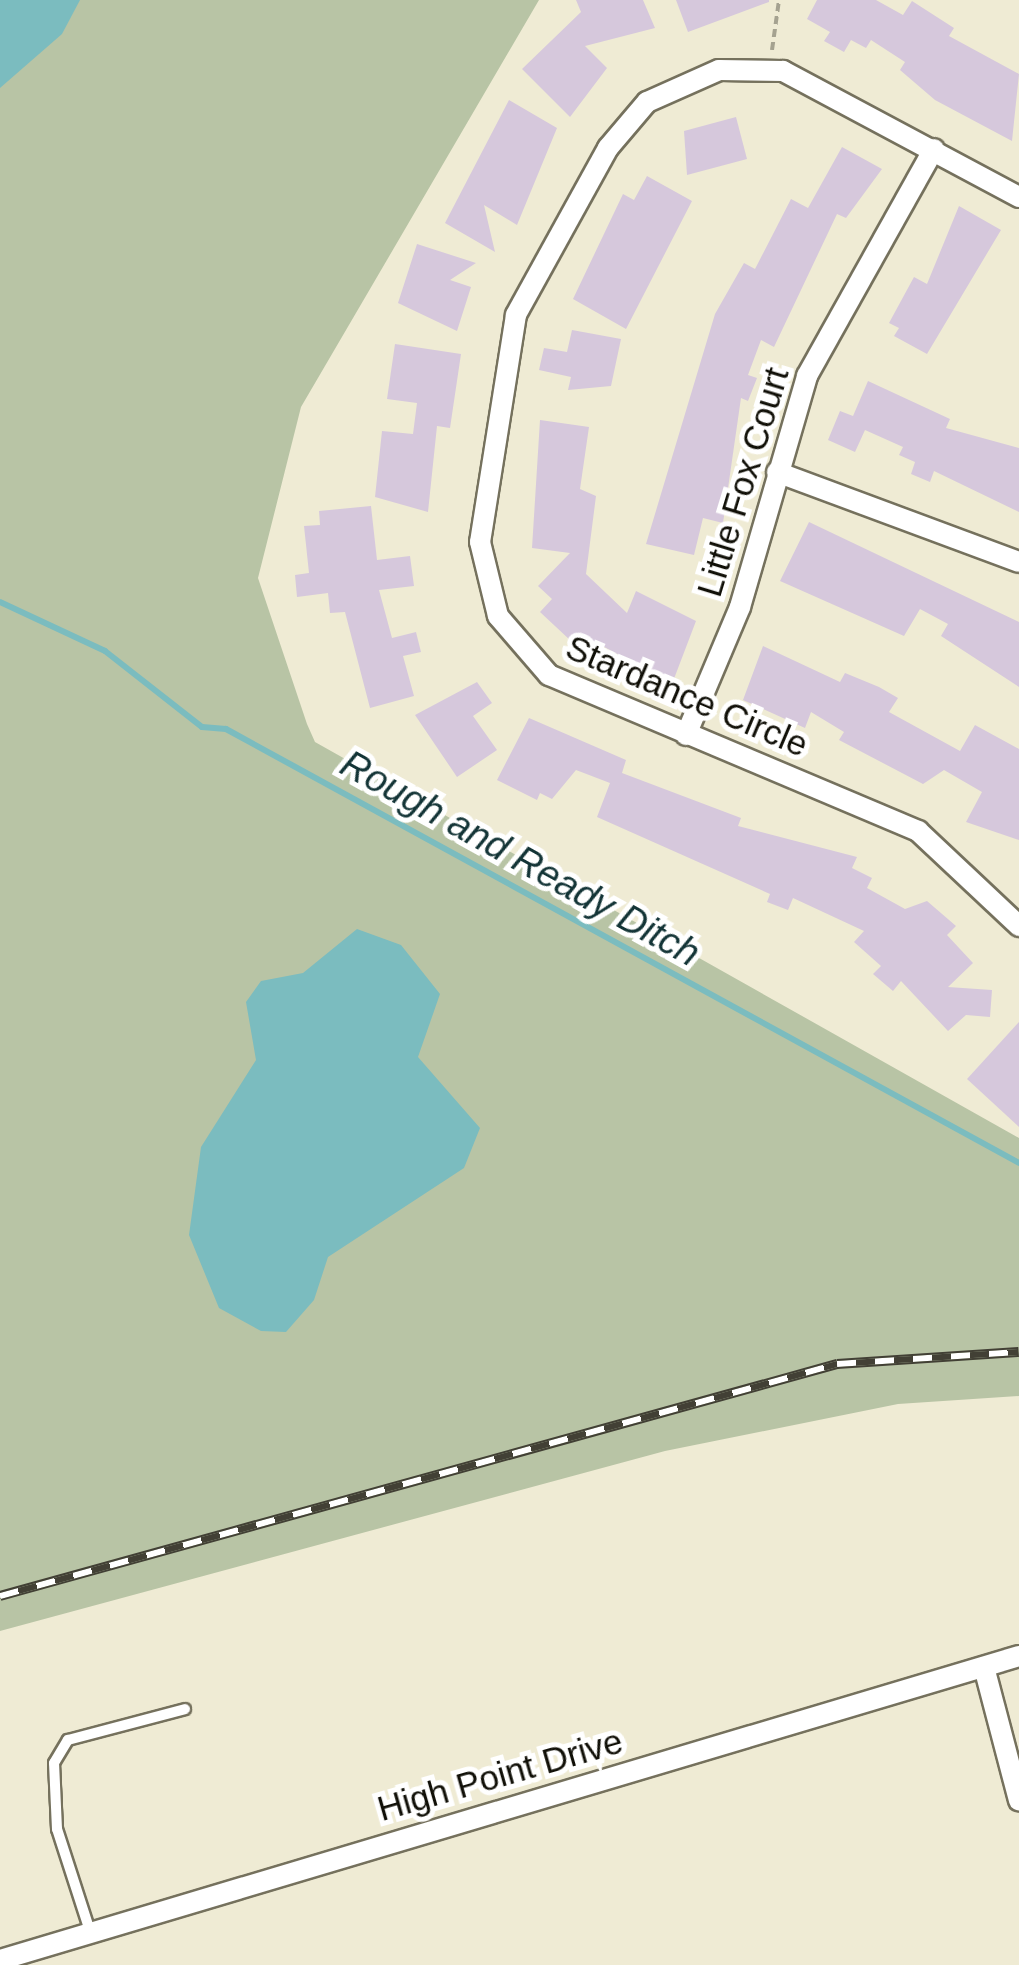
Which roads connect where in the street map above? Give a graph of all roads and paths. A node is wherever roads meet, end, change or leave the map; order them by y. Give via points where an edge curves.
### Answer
1 (779, 0) edge
2 (770, 68) junction
3 (934, 149) junction
4 (1019, 197) edge
5 (777, 472) junction
6 (1019, 562) edge
7 (686, 735) junction
8 (1019, 926) edge
9 (1019, 1656) edge
10 (984, 1667) junction
11 (185, 1709) dead end
12 (1019, 1800) edge
13 (89, 1928) junction
14 (0, 1960) edge

1 - 2 path
2 - 3 street, Stardance Circle via 820,84
2 - 7 street, Stardance Circle via 719,70 672,88 634,113 608,148 516,315 480,522 490,599 525,654 578,691
3 - 4 street, Stardance Circle
3 - 5 street, Little Fox Court via 806,376
5 - 6 street
5 - 7 street, Little Fox Court via 740,607
7 - 8 street, Stardance Circle via 918,830
9 - 10 street, High Point Drive
10 - 12 street
10 - 13 street, High Point Drive
11 - 13 lane via 68,1740 54,1764 57,1829
13 - 14 street, High Point Drive

